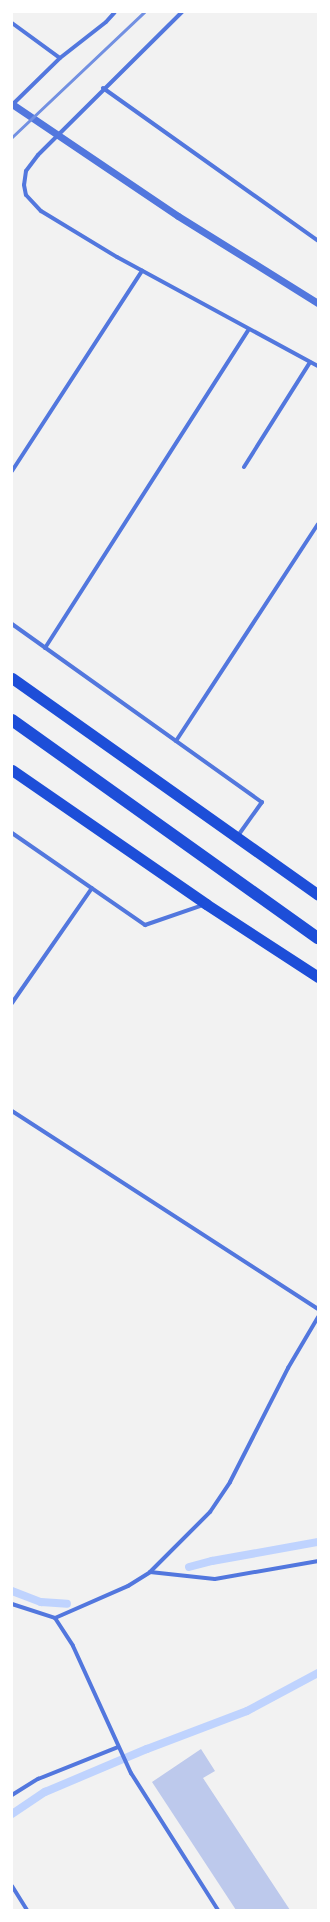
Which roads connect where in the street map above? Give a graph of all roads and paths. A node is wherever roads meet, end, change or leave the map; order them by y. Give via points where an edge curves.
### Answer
1 (114, 12) edge
2 (182, 12) edge
3 (12, 23) edge
4 (60, 58) junction
5 (103, 88) junction
6 (12, 104) edge
7 (318, 241) edge
8 (142, 271) junction
9 (318, 303) edge
10 (248, 330) junction
11 (310, 362) junction
12 (318, 366) edge
13 (244, 467) dead end
14 (12, 471) edge
15 (318, 524) edge
16 (12, 624) edge
17 (45, 648) junction
18 (12, 678) edge
19 (12, 720) edge
20 (176, 741) junction
21 (12, 770) edge
22 (12, 833) edge
23 (237, 837) junction
24 (92, 888) junction
25 (318, 894) edge
26 (206, 904) junction
27 (318, 938) edge
28 (318, 977) edge
29 (12, 1003) edge
30 (12, 1111) edge
31 (318, 1309) edge
32 (318, 1316) edge
33 (318, 1561) edge
34 (150, 1572) junction
35 (12, 1604) edge
36 (55, 1618) junction
37 (118, 1747) junction
38 (12, 1795) edge
39 (12, 1886) edge
40 (27, 1910) edge
41 (218, 1910) edge

1 - 4 street via 106,22
2 - 5 street
3 - 4 street
4 - 6 street
5 - 7 street
5 - 8 street via 38,154 26,171 26,195 41,211
6 - 9 street via 178,216
8 - 10 street
8 - 14 street
10 - 11 street
10 - 17 street
11 - 12 street
11 - 13 street
15 - 20 street
16 - 17 street
17 - 20 street
18 - 23 highway
19 - 27 highway
20 - 23 street via 262,802
21 - 26 highway
22 - 24 street
23 - 25 highway
24 - 26 street via 145,925
24 - 29 street
26 - 28 highway
30 - 31 street
32 - 34 street via 288,1368 230,1482 210,1512
33 - 34 street via 215,1580
34 - 36 street via 128,1586
35 - 36 street
36 - 37 street via 73,1646
37 - 38 street via 38,1779
37 - 41 street via 131,1773
39 - 40 street

